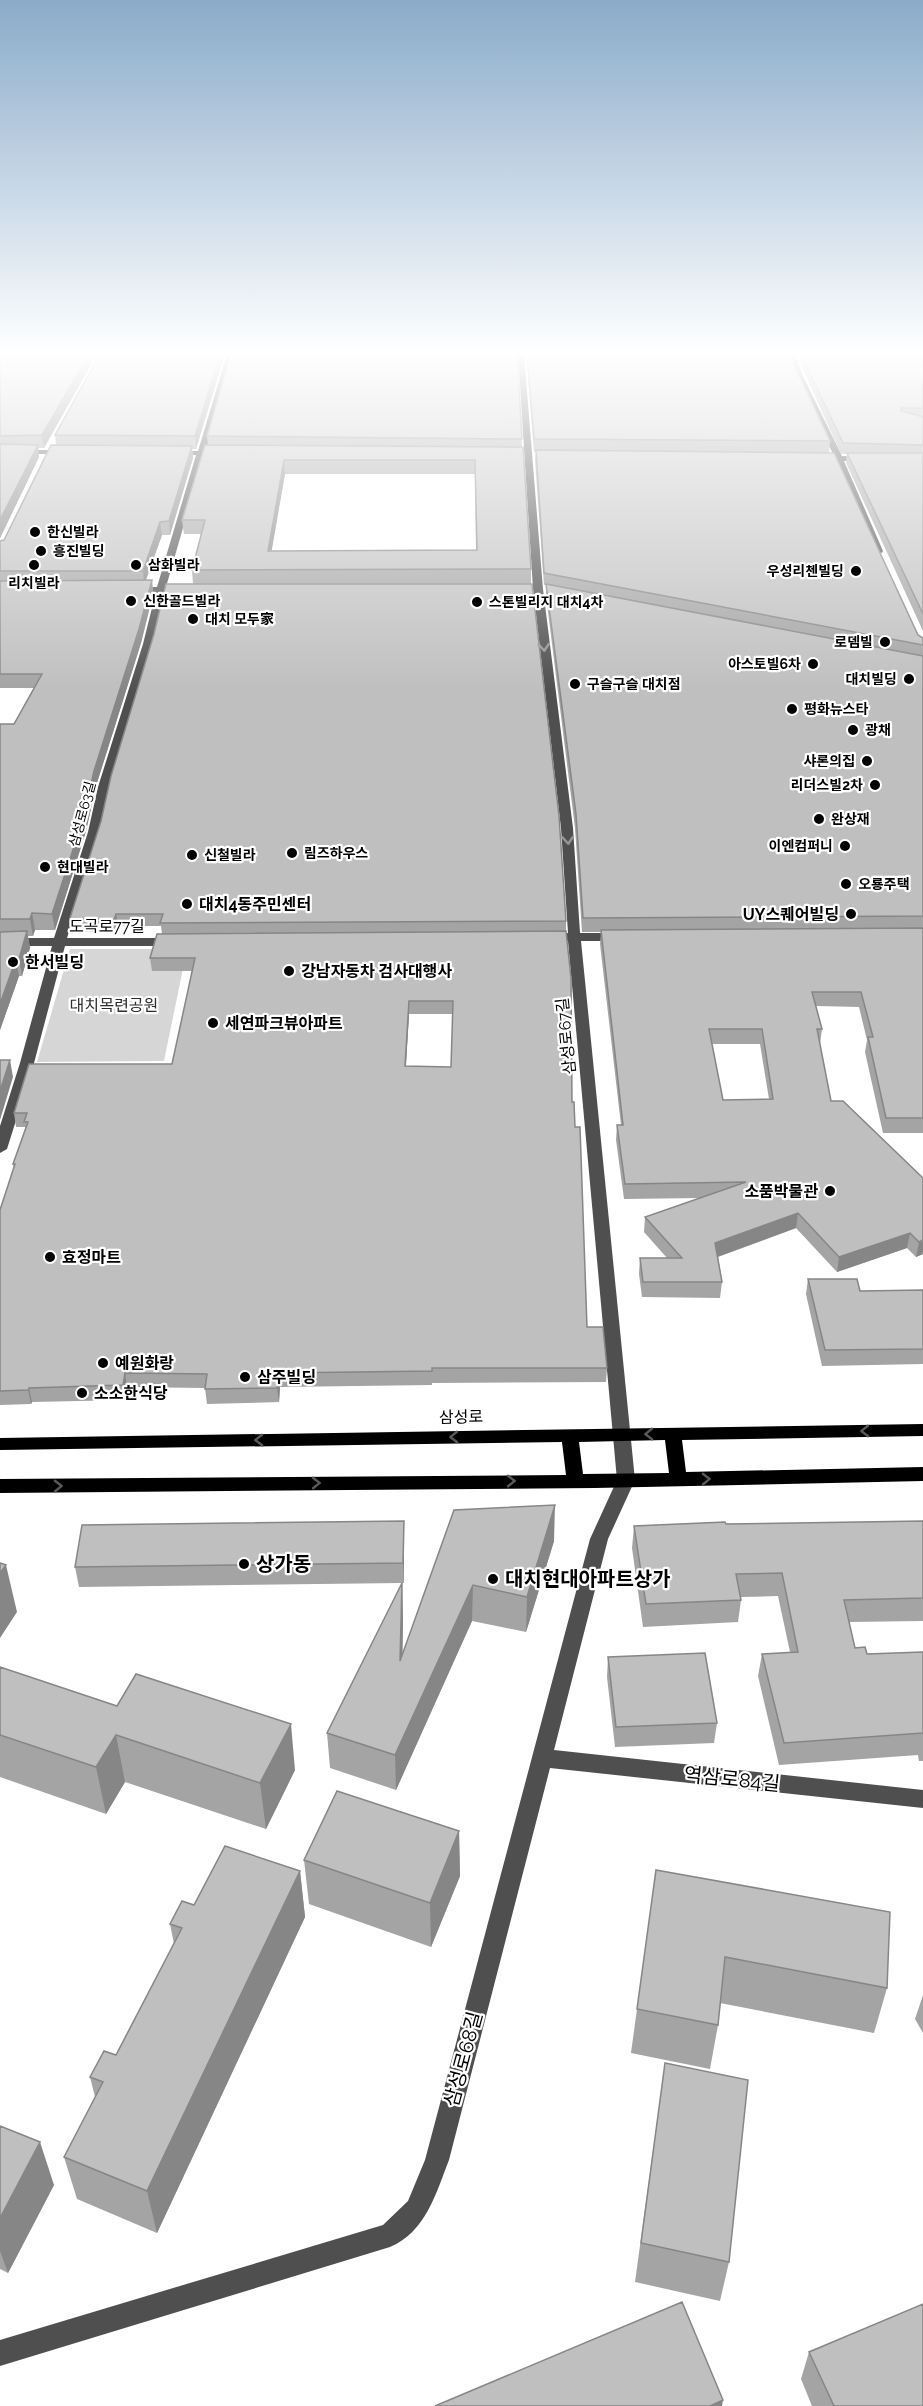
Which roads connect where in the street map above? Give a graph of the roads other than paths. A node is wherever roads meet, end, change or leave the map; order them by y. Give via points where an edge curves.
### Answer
1 (196, 466) edge
2 (529, 466) edge
3 (843, 466) edge
4 (882, 557) edge
5 (161, 589) junction
6 (197, 589) edge
7 (126, 590) edge
8 (551, 937) edge
9 (574, 937) junction
10 (632, 937) edge
11 (0, 942) edge
12 (183, 942) edge
13 (59, 943) junction
14 (0, 1149) edge
15 (923, 1430) edge
16 (674, 1434) junction
17 (570, 1435) junction
18 (622, 1435) junction
19 (0, 1444) edge
20 (923, 1474) edge
21 (678, 1479) junction
22 (626, 1480) junction
23 (575, 1481) junction
24 (0, 1486) edge
25 (542, 1758) junction
26 (923, 1799) edge
27 (0, 2353) edge

1 - 5 street, 삼성로63길
2 -> 9 street, 삼성로67길 via 538,589 567,828
3 - 4 street
5 - 6 street
5 - 7 street
5 - 13 street, 삼성로63길
8 - 9 street
9 - 10 street
9 - 18 street, 삼성로67길
11 - 13 street, 도곡로77길
12 - 13 street, 도곡로77길
13 - 14 street, 삼성로63길
15 -> 16 main road, 삼성로
16 -> 18 main road, 삼성로
16 - 21 main road
17 - 18 main road, 삼성로
17 -> 19 main road, 삼성로
17 - 23 main road
18 - 22 street, 삼성로67길
21 -> 20 main road
21 - 22 main road
22 - 23 main road
22 - 25 street, 삼성로68길 via 599,1539
24 -> 23 main road
25 - 26 street, 역삼로84길
25 - 27 street, 삼성로68길 via 437,2160 417,2210 390,2235

